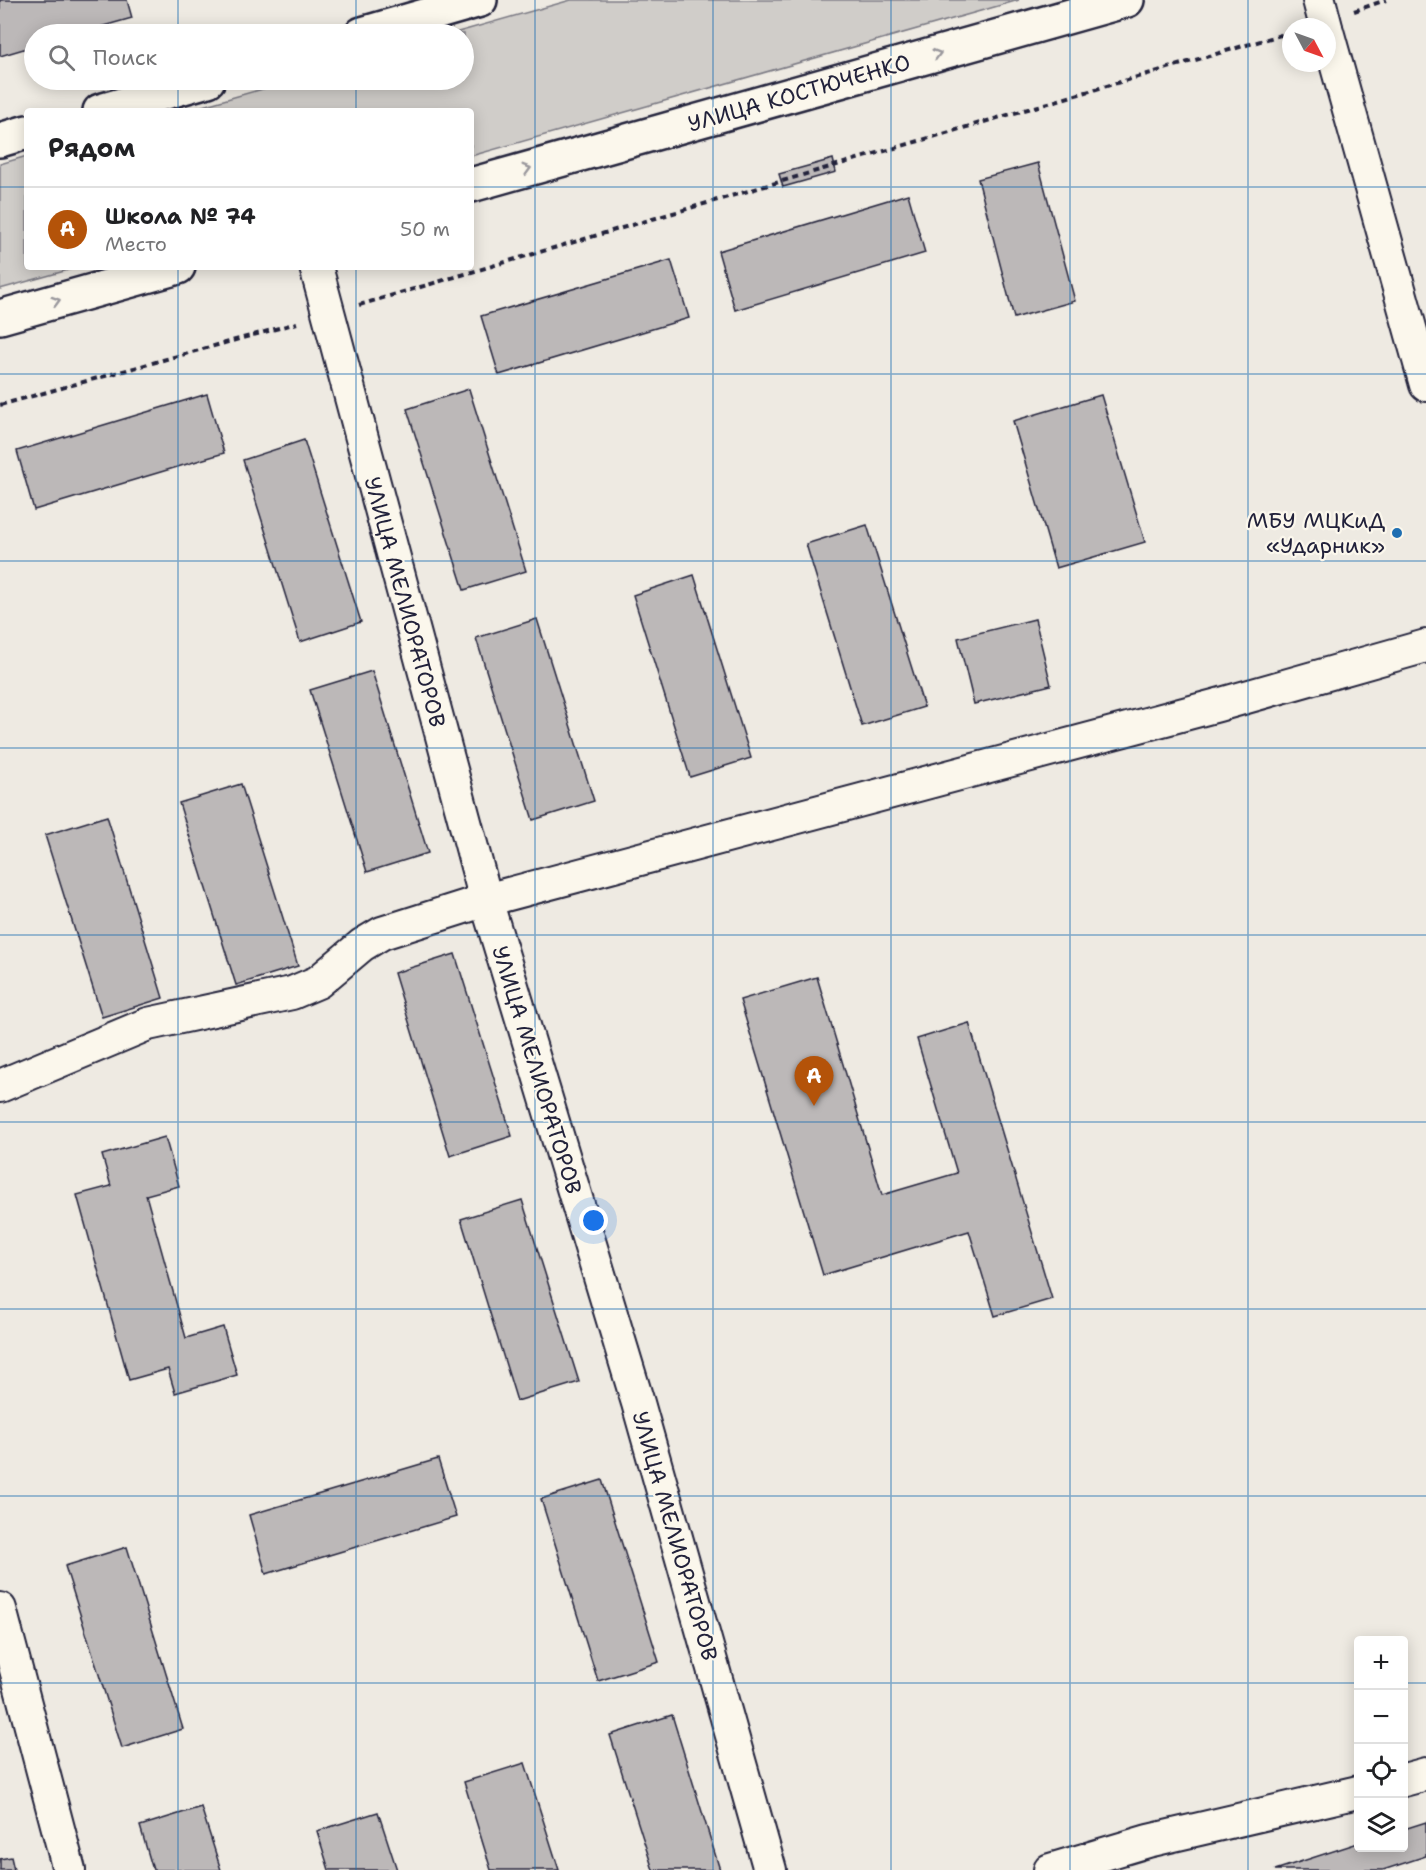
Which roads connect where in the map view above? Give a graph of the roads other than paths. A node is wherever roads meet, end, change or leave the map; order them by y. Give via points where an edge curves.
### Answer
1 (480, 0) edge
2 (1127, 0) edge
3 (1319, 0) edge
4 (1323, 18) edge
5 (397, 24) edge
6 (1336, 65) edge
7 (173, 90) edge
8 (110, 108) edge
9 (24, 133) edge
10 (0, 140) edge
11 (474, 184) edge
12 (167, 270) edge
13 (317, 270) edge
14 (0, 316) edge
15 (1426, 385) edge
16 (1426, 646) edge
17 (486, 900) junction
18 (0, 1086) edge
19 (0, 1609) edge
20 (1426, 1774) edge
21 (1408, 1779) edge
22 (1354, 1793) edge
23 (1056, 1869) edge
24 (69, 1870) edge
25 (770, 1870) edge

1 - 5 street
11 -> 2 street, УЛИЦА КОСТЮЧЕНКО
3 - 4 street
6 - 15 street
7 - 8 street
9 - 10 street
14 -> 12 street
13 - 17 street, УЛИЦА МЕЛИОРАТОРОВ
16 - 17 street
17 - 18 street via 382,933 318,982 292,993 148,1024
17 - 25 street, УЛИЦА МЕЛИОРАТОРОВ via 638,1403
19 - 24 street
20 - 21 street
22 - 23 street via 1148,1841

